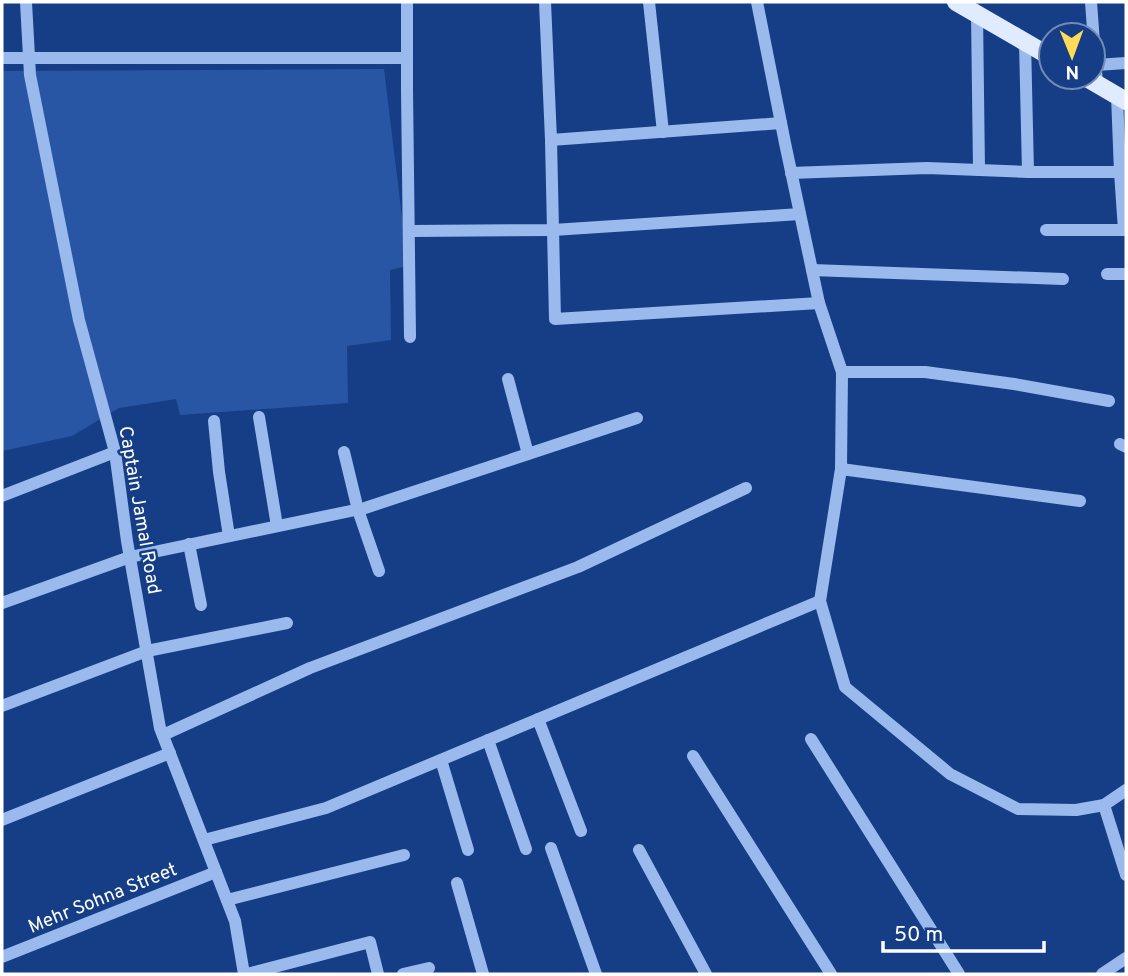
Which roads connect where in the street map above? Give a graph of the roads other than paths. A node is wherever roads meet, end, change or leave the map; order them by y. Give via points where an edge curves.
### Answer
1 (26, 2) edge
2 (407, 2) edge
3 (545, 2) edge
4 (649, 2) edge
5 (757, 2) edge
6 (956, 2) edge
7 (1091, 2) edge
8 (977, 14) junction
9 (1092, 21) edge
10 (1025, 42) junction
11 (1037, 49) edge
12 (29, 57) junction
13 (2, 58) edge
14 (407, 58) junction
15 (1126, 63) edge
16 (1107, 70) edge
17 (1107, 86) edge
18 (1122, 98) edge
19 (781, 123) junction
20 (663, 132) junction
21 (551, 140) junction
22 (979, 170) junction
23 (1028, 172) junction
24 (1120, 172) junction
25 (791, 173) junction
26 (800, 214) junction
27 (553, 230) junction
28 (1046, 230) dead end
29 (409, 231) junction
30 (812, 270) junction
31 (1107, 274) dead end
32 (1126, 274) edge
33 (1063, 279) dead end
34 (819, 303) junction
35 (410, 337) dead end
36 (842, 372) junction
37 (508, 379) dead end
38 (1109, 401) dead end
39 (259, 417) dead end
40 (637, 418) dead end
41 (214, 421) dead end
42 (115, 452) junction
43 (344, 452) dead end
44 (528, 454) junction
45 (841, 469) junction
46 (746, 488) dead end
47 (2, 496) edge
48 (1080, 500) dead end
49 (358, 510) junction
50 (277, 526) junction
51 (229, 536) junction
52 (189, 544) junction
53 (130, 556) junction
54 (379, 571) dead end
55 (820, 601) junction
56 (2, 603) edge
57 (201, 605) dead end
58 (287, 623) dead end
59 (146, 651) junction
60 (2, 706) edge
61 (538, 719) junction
62 (163, 735) junction
63 (811, 739) dead end
64 (488, 740) junction
65 (170, 753) junction
66 (693, 756) dead end
67 (441, 760) junction
68 (1126, 790) edge
69 (1104, 805) junction
70 (2, 820) edge
71 (581, 831) dead end
72 (204, 840) junction
73 (551, 848) dead end
74 (526, 849) dead end
75 (468, 850) dead end
76 (639, 850) dead end
77 (404, 855) dead end
78 (216, 872) junction
79 (1126, 874) edge
80 (457, 883) dead end
81 (227, 900) junction
82 (2, 957) edge
83 (1126, 958) edge
84 (429, 968) dead end
85 (246, 974) edge
86 (378, 974) edge
87 (403, 974) edge
88 (482, 974) edge
89 (596, 974) edge
90 (706, 974) edge
91 (831, 974) edge
92 (959, 974) edge
93 (1102, 974) edge

1 - 12 street, Captain Jamal Road
2 - 14 street
3 - 21 street
4 - 20 street
5 - 19 street
6 - 8 main road
7 - 9 street
8 - 10 main road
8 - 22 street
10 - 11 main road
10 - 23 street
12 - 13 street
12 - 14 street
12 - 42 street, Captain Jamal Road via 79,320
14 - 29 street
15 - 16 street
17 - 18 main road
18 - 24 street
19 - 20 street
19 - 25 street
20 - 21 street
21 - 27 street
22 - 23 street
22 - 25 street
23 - 24 street
24 - 28 street via 1125,230
25 - 26 street
26 - 27 street
26 - 30 street
27 - 29 street
27 - 34 street via 555,319
29 - 35 street
30 - 33 street
30 - 34 street
31 - 32 street
34 - 36 street
36 - 38 street via 925,372
36 - 45 street
37 - 44 street
39 - 50 street
40 - 44 street
41 - 51 street
42 - 47 street
42 - 53 street, Captain Jamal Road
43 - 49 street
44 - 49 street
45 - 48 street
45 - 55 street
46 - 62 street via 578,567 310,668
49 - 50 street
49 - 54 street
50 - 51 street
51 - 52 street
52 - 53 street
52 - 57 street
53 - 56 street
53 - 59 street, Captain Jamal Road
55 - 61 street
55 - 69 street via 845,687 950,774 1018,809 1076,810
58 - 59 street
59 - 60 street
59 - 62 street, Captain Jamal Road
61 - 64 street
61 - 71 street
62 - 65 street, Captain Jamal Road
63 - 92 street
64 - 67 street
64 - 74 street
65 - 70 street
65 - 72 street, Captain Jamal Road
66 - 91 street
67 - 72 street via 326,808
67 - 75 street
68 - 69 street
69 - 79 street
72 - 78 street, Captain Jamal Road
73 - 89 street
76 - 90 street
77 - 81 street
78 - 81 street, Captain Jamal Road
78 - 82 street, Mehr Sohna Street
80 - 88 street
81 - 85 street, Captain Jamal Road
83 - 93 street
84 - 87 street
85 - 86 street via 370,943

